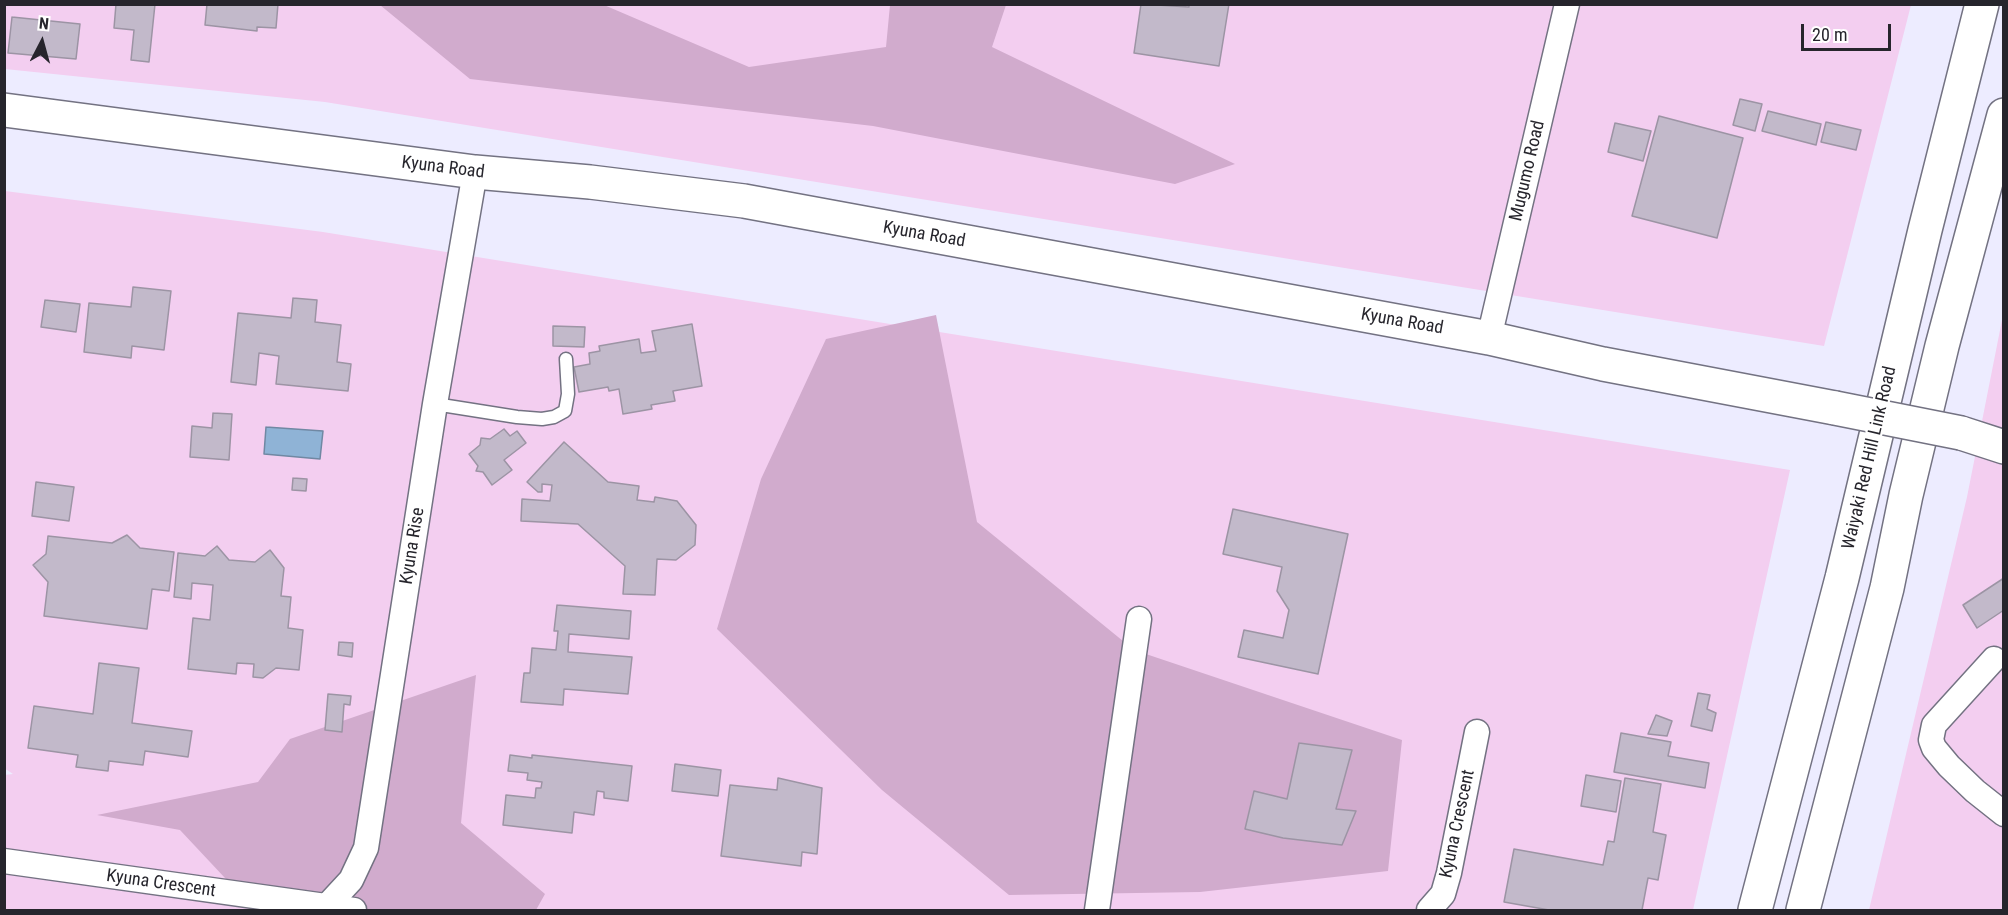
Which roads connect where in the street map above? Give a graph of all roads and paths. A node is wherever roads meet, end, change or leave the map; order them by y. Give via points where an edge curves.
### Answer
1 (1567, 4) edge
2 (1982, 4) edge
3 (4, 110) edge
4 (2004, 115) edge
5 (476, 172) junction
6 (1489, 338) junction
7 (566, 359) dead end
8 (435, 404) junction
9 (2004, 447) edge
10 (1139, 619) dead end
11 (1994, 658) dead end
12 (1476, 732) dead end
13 (2004, 814) edge
14 (4, 861) edge
15 (326, 907) junction
16 (354, 910) edge
17 (1097, 910) edge
18 (1429, 910) edge
19 (1755, 910) edge
20 (1803, 910) edge

1 - 6 street, Mugumo Road
2 - 19 main road, Waiyaki Red Hill Link Road via 1842,578
3 - 5 main road, Kyuna Road
4 - 20 main road via 1942,346 1887,588
5 - 6 main road, Kyuna Road via 744,201
5 - 8 street, Kyuna Rise
6 - 9 main road, Kyuna Road, bridge via 1961,433
7 - 8 lane via 565,411 554,417 517,417
8 - 15 street, Kyuna Rise via 366,848 351,880
10 - 17 street
11 - 13 street via 1934,725 1931,740 1949,766
12 - 18 street, Kyuna Crescent via 1449,873 1443,894
14 - 15 street, Kyuna Crescent
15 - 16 street, Kyuna Crescent

